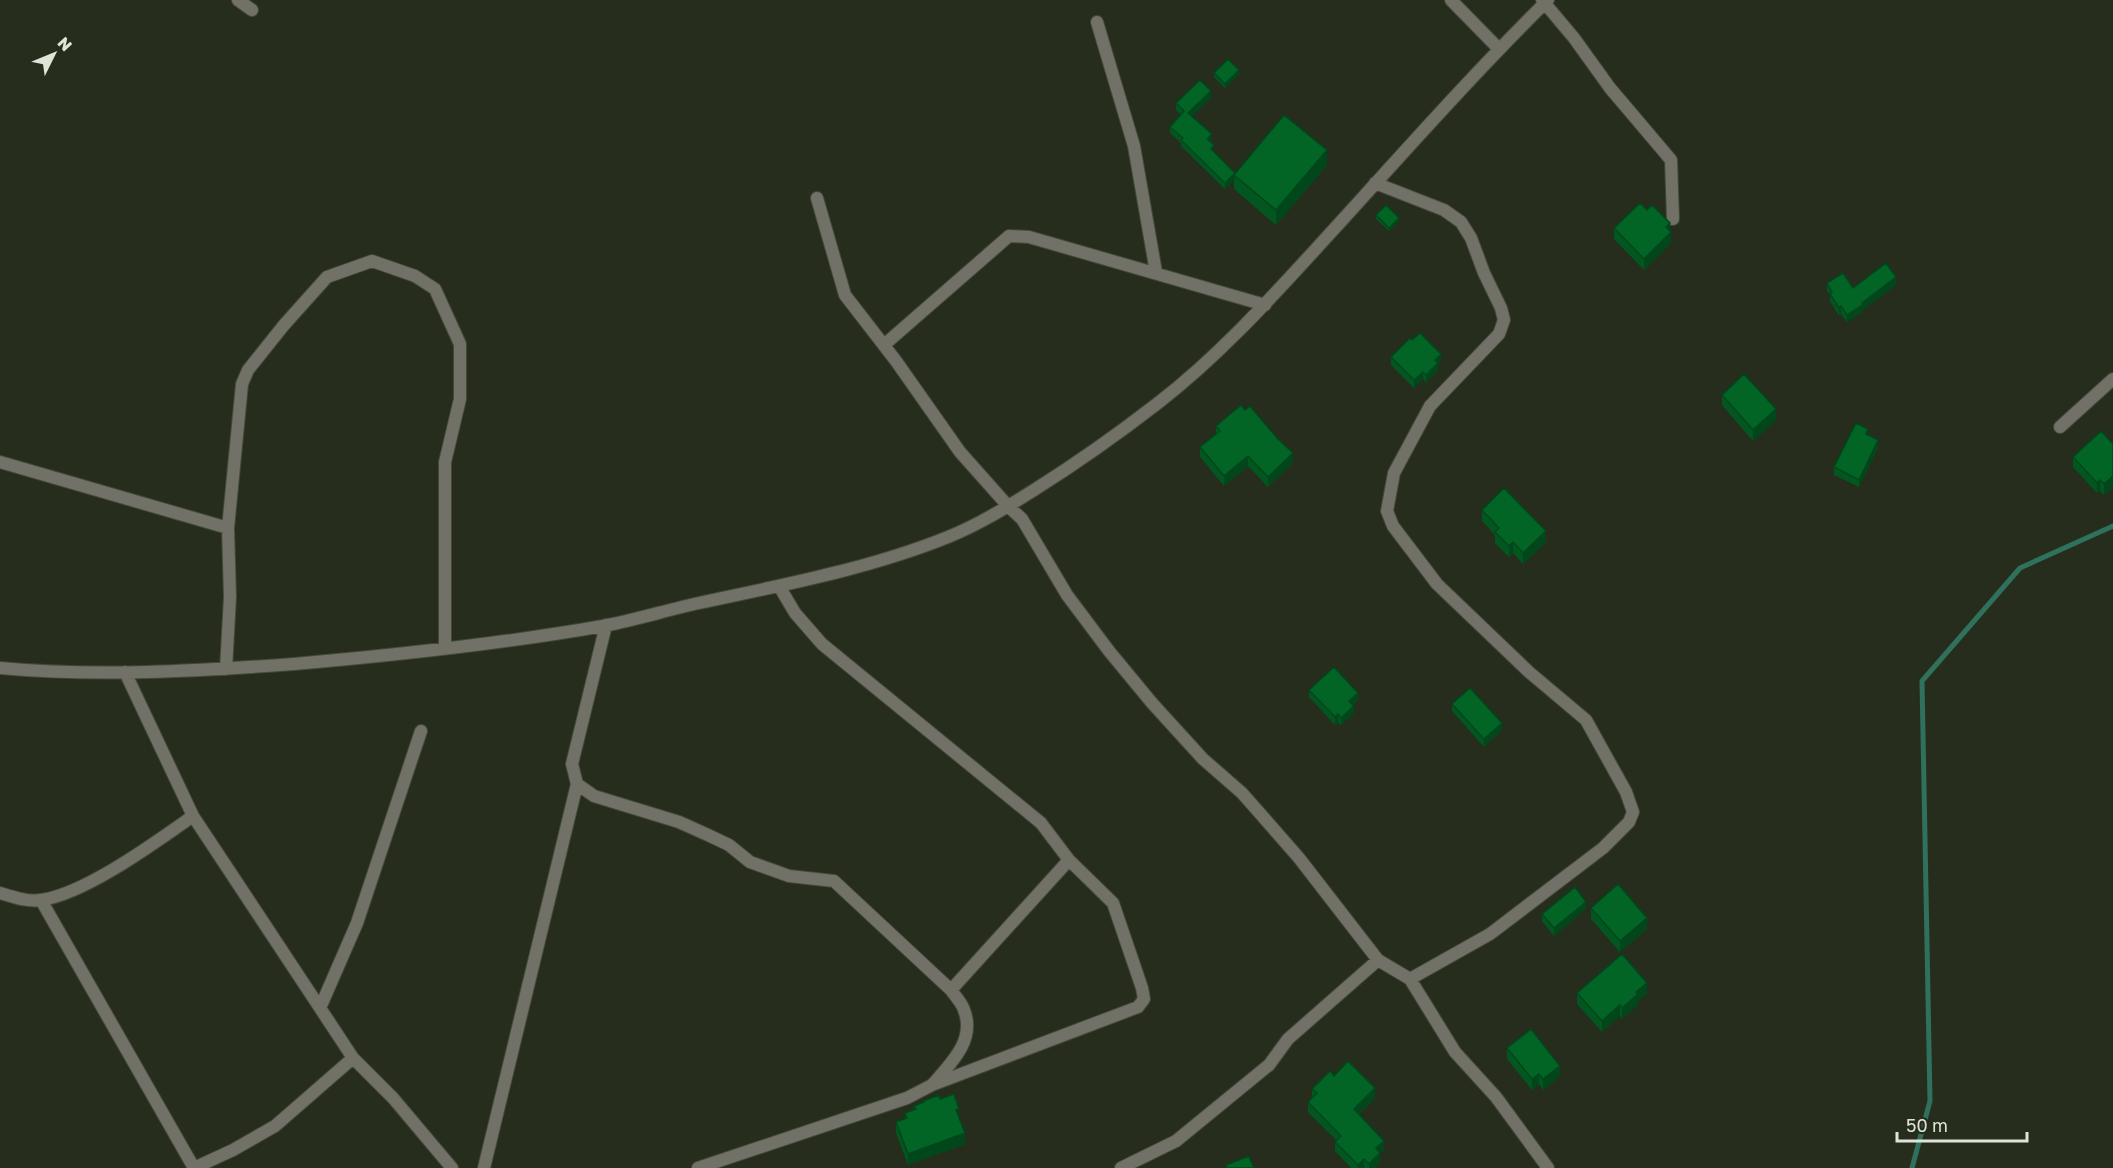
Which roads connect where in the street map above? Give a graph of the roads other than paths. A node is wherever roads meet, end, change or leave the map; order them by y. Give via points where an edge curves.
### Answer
1 (238, 0) edge
2 (1451, 0) edge
3 (1545, 1) edge
4 (252, 10) dead end
5 (1098, 22) dead end
6 (1499, 49) junction
7 (1375, 183) junction
8 (817, 198) dead end
9 (1673, 219) dead end
10 (1156, 273) junction
11 (1265, 305) junction
12 (884, 345) junction
13 (2113, 379) edge
14 (2060, 427) dead end
15 (0, 462) edge
16 (1008, 506) junction
17 (228, 528) junction
18 (779, 586) junction
19 (606, 625) junction
20 (445, 648) junction
21 (0, 668) edge
22 (226, 669) junction
23 (125, 672) junction
24 (421, 731) dead end
25 (577, 784) junction
26 (193, 816) junction
27 (1070, 860) junction
28 (0, 893) edge
29 (40, 900) junction
30 (1378, 960) junction
31 (1410, 979) junction
32 (951, 990) junction
33 (320, 1008) junction
34 (353, 1058) junction
35 (932, 1085) junction
36 (194, 1168) edge
37 (452, 1168) edge
38 (483, 1168) edge
39 (698, 1168) edge
40 (1121, 1168) edge
41 (1548, 1168) edge

1 - 4 street
2 - 6 street
3 - 6 street
3 - 9 street via 1610,88 1671,160
5 - 10 street via 1134,146
6 - 7 street
7 - 11 street
7 - 31 street via 1444,210 1461,222 1504,320 1499,334 1430,406 1394,473 1387,512 1393,526 1437,584 1586,720 1633,812 1629,822 1603,848 1490,934
8 - 12 street via 845,295
10 - 11 street
10 - 12 street via 1029,237 1009,236
11 - 16 street via 1158,403 1075,464
12 - 16 street via 960,452
13 - 14 street
15 - 17 street
16 - 18 street via 951,536 891,557
16 - 30 street via 1022,519 1067,595 1108,651 1203,759 1242,793 1292,850
17 - 20 street via 242,384 248,370 327,277 372,261 415,276 435,289 460,344 460,399 445,462
17 - 22 street
18 - 19 street
18 - 27 street via 795,613 822,644 1034,817
19 - 20 street
19 - 25 street via 572,765
20 - 22 street
21 - 23 street
22 - 23 street
23 - 26 street
24 - 33 street via 357,923
25 - 32 street via 594,796 698,830 729,845 750,862 789,876 834,881
25 - 38 street
26 - 29 street via 78,888
26 - 33 street
27 - 32 street
27 - 35 street via 1113,903 1144,999 1138,1007
28 - 29 street
29 - 36 street
30 - 31 street
30 - 40 street via 1288,1039 1269,1065 1176,1141
31 - 41 street via 1455,1052 1496,1097
32 - 35 street via 964,1009 968,1026 964,1045
33 - 34 street
34 - 36 street via 275,1126
34 - 37 street
35 - 39 street via 907,1098

